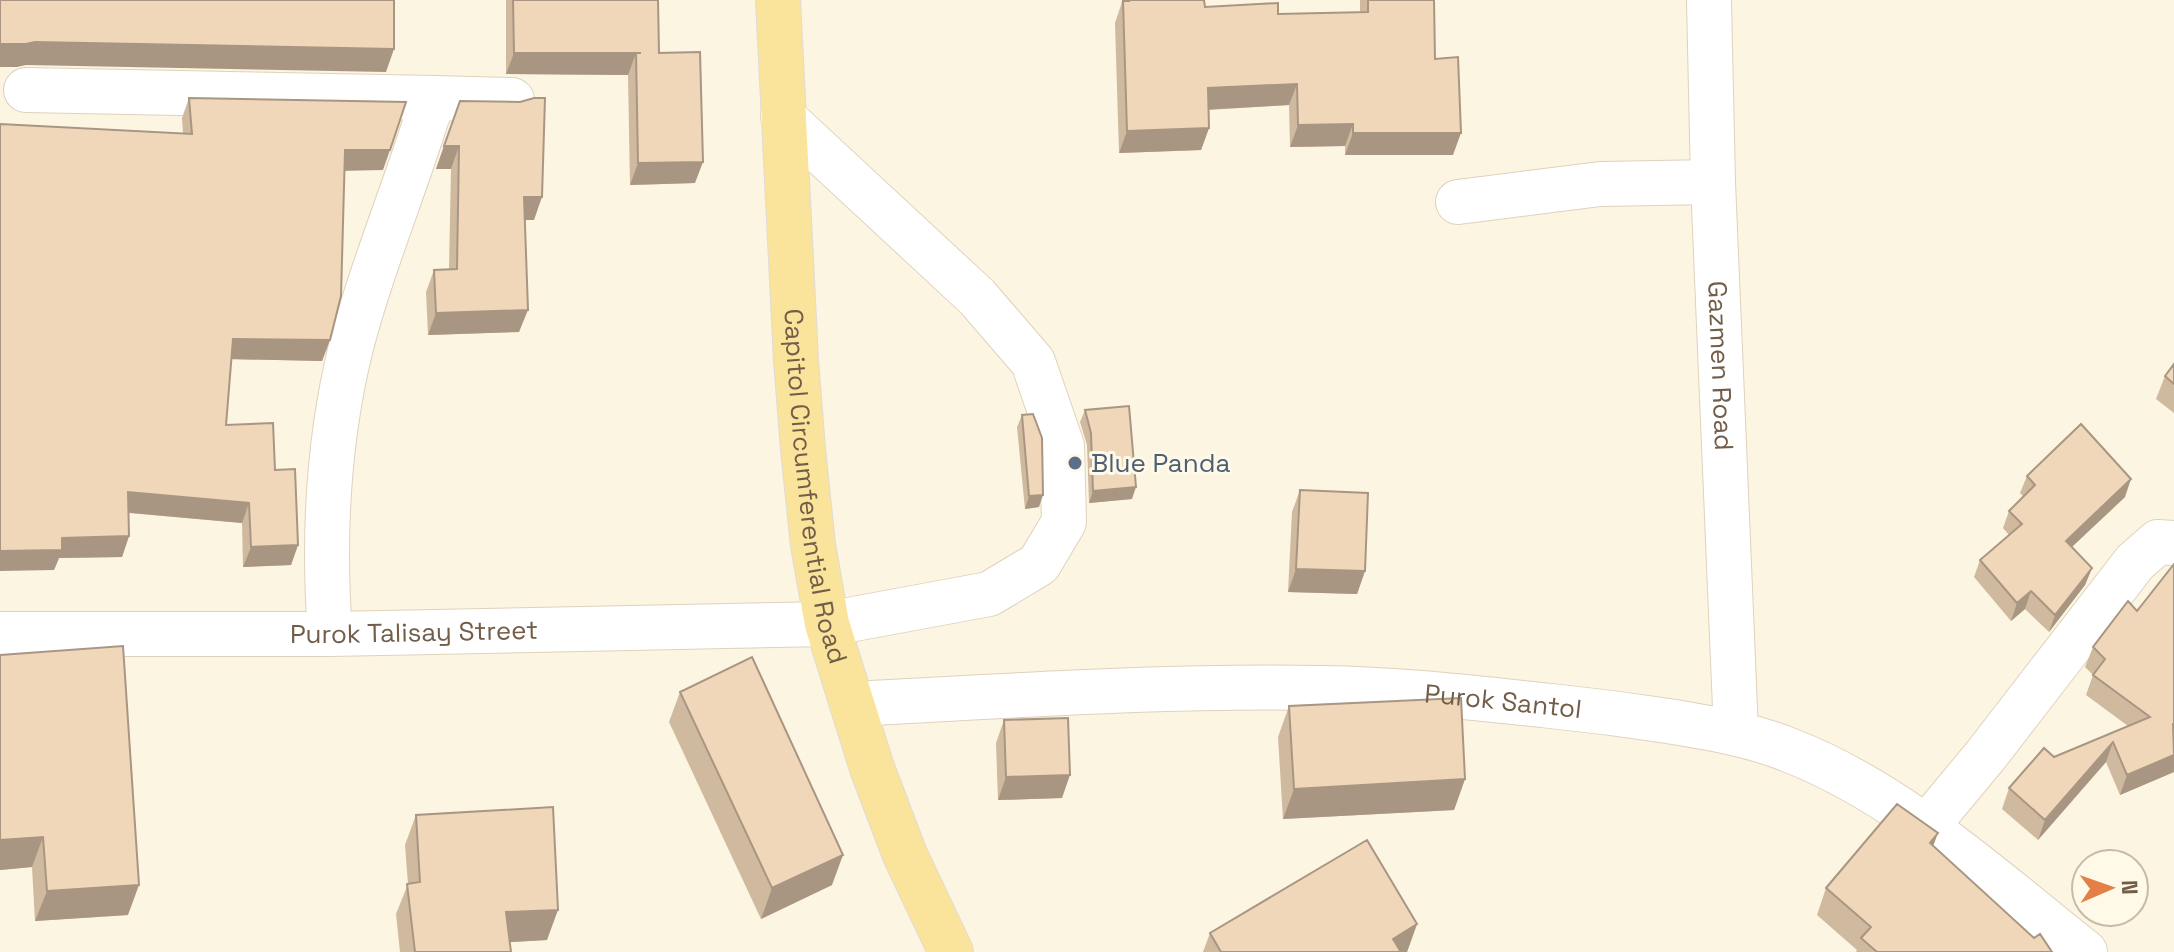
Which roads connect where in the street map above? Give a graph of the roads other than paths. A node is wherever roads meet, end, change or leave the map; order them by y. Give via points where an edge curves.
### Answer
1 (778, 0) edge
2 (1709, 0) edge
3 (26, 90) dead end
4 (434, 98) junction
5 (512, 100) edge
6 (783, 117) junction
7 (1713, 182) junction
8 (1458, 202) dead end
9 (2174, 543) edge
10 (827, 624) junction
11 (0, 634) edge
12 (330, 634) junction
13 (852, 704) junction
14 (1736, 732) junction
15 (1927, 826) junction
16 (951, 952) edge
17 (2085, 952) edge

1 - 6 main road, Capitol Circumferential Road
2 - 7 street, Gazmen Road
3 - 4 street
4 - 5 street
4 - 12 street via 377,265 341,394 329,516
6 - 10 main road, Capitol Circumferential Road via 803,449
6 - 10 street, Purok Talisay Street via 977,297 1033,362 1062,446 1064,522 1039,564 989,594
7 - 8 street via 1600,184
7 - 14 street, Gazmen Road
9 - 15 street via 2158,542 2135,562
10 - 12 street, Purok Talisay Street
10 - 13 main road, Capitol Circumferential Road
11 - 12 street, Purok Talisay Street
13 - 14 street, Purok Santol via 1324,688 1574,708
13 - 16 main road, Capitol Circumferential Road via 905,855
14 - 15 street, Purok Santol via 1791,750
15 - 17 street, Purok Santol

